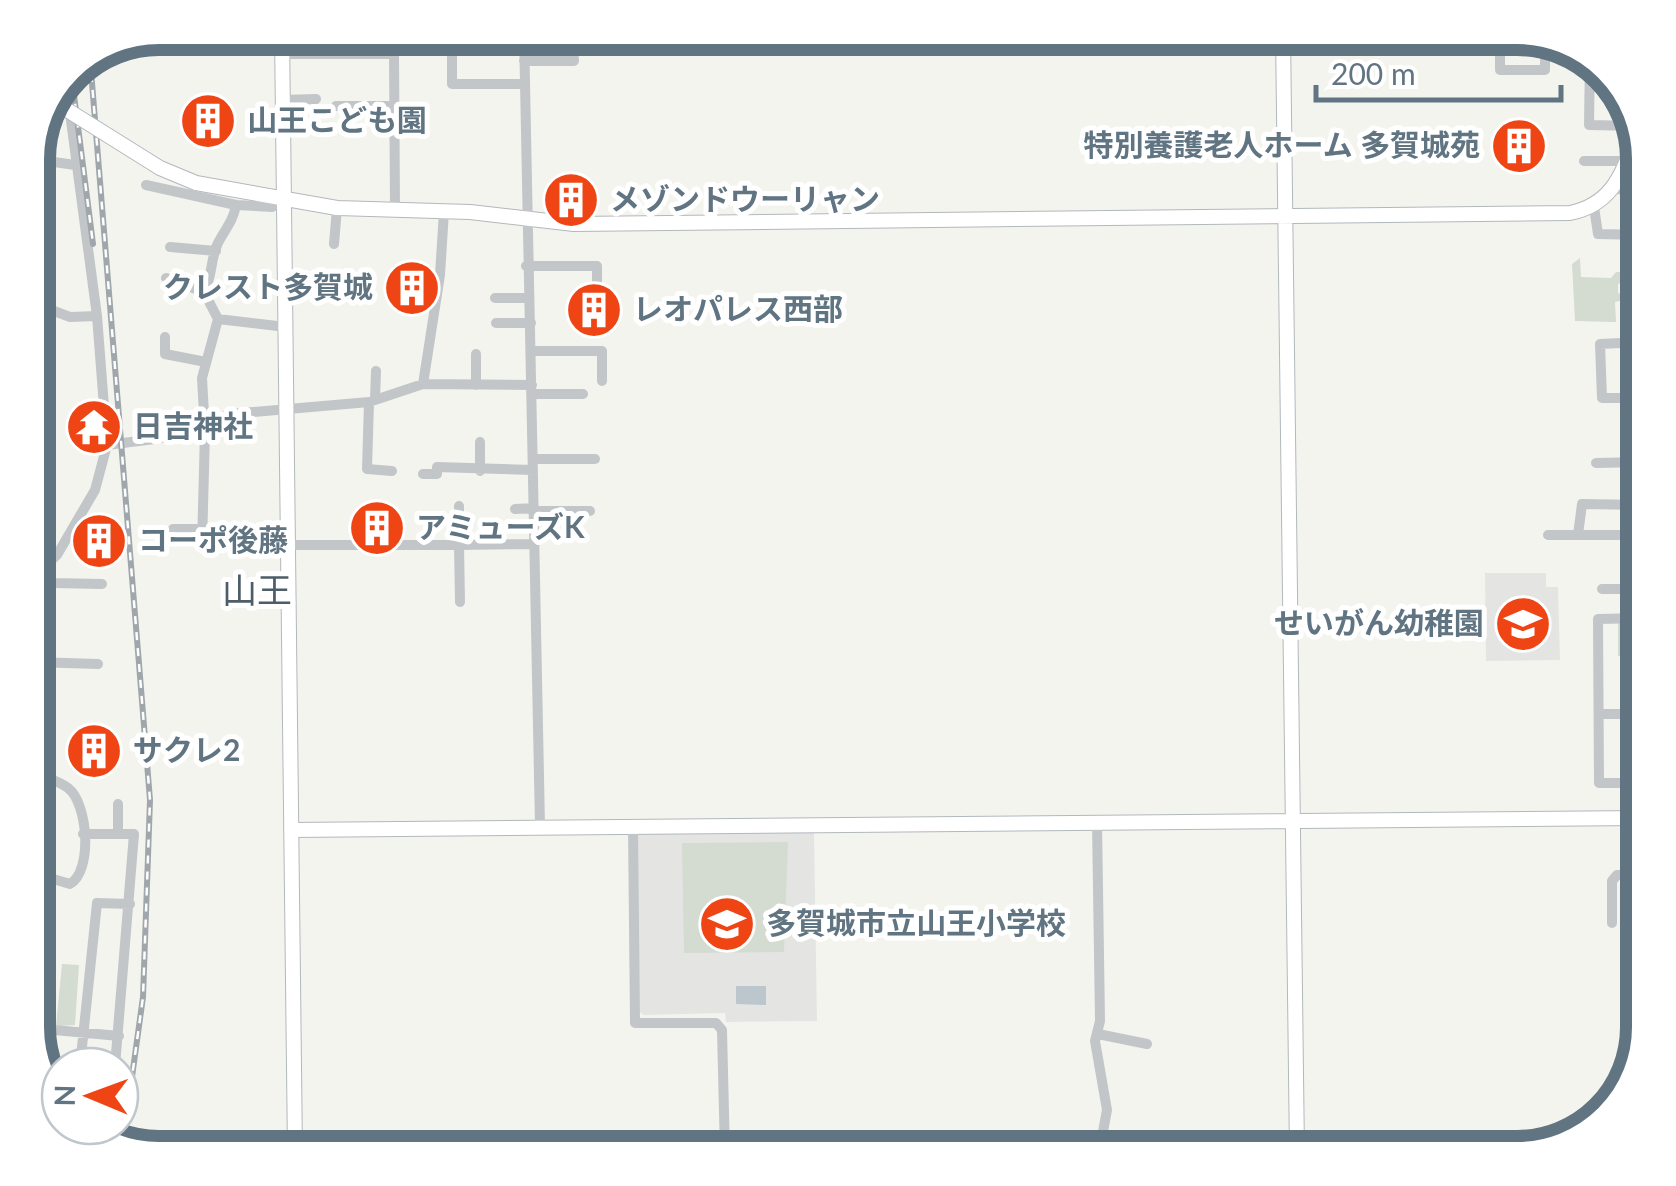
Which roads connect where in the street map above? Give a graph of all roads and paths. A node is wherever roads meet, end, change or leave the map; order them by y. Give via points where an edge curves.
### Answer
1 (283, 50) edge
2 (396, 50) edge
3 (452, 50) edge
4 (524, 50) edge
5 (573, 50) edge
6 (1283, 50) edge
7 (1500, 50) edge
8 (283, 54) junction
9 (394, 54) junction
10 (1545, 54) edge
11 (524, 61) junction
12 (1590, 78) edge
13 (524, 84) junction
14 (68, 98) edge
15 (283, 100) junction
16 (316, 100) dead end
17 (336, 106) dead end
18 (395, 106) junction
19 (63, 107) edge
20 (1621, 126) edge
21 (50, 161) edge
22 (1584, 161) dead end
23 (1626, 161) joint
24 (75, 165) junction
25 (146, 185) dead end
26 (1613, 190) junction
27 (1626, 190) edge
28 (279, 201) junction
29 (236, 205) junction
30 (1594, 207) junction
31 (337, 208) junction
32 (394, 209) junction
33 (444, 211) junction
34 (1285, 217) junction
35 (525, 218) junction
36 (1626, 234) edge
37 (334, 244) dead end
38 (170, 247) dead end
39 (216, 251) junction
40 (526, 266) junction
41 (166, 278) dead end
42 (204, 292) junction
43 (598, 293) dead end
44 (494, 298) dead end
45 (527, 298) junction
46 (50, 309) edge
47 (96, 316) junction
48 (218, 318) junction
49 (496, 323) dead end
50 (531, 323) junction
51 (286, 327) junction
52 (166, 337) dead end
53 (1626, 343) edge
54 (531, 350) junction
55 (476, 354) dead end
56 (206, 362) junction
57 (376, 371) dead end
58 (602, 381) dead end
59 (423, 384) junction
60 (476, 385) junction
61 (532, 390) junction
62 (583, 394) dead end
63 (1626, 398) edge
64 (372, 401) junction
65 (287, 411) junction
66 (203, 425) junction
67 (480, 442) dead end
68 (107, 445) junction
69 (595, 459) dead end
70 (1626, 462) edge
71 (1596, 463) dead end
72 (533, 465) junction
73 (392, 471) dead end
74 (480, 472) junction
75 (422, 474) dead end
76 (1626, 505) edge
77 (458, 506) dead end
78 (514, 509) dead end
79 (534, 509) junction
80 (590, 510) dead end
81 (173, 529) dead end
82 (201, 529) junction
83 (1548, 535) dead end
84 (1578, 535) junction
85 (1626, 535) edge
86 (535, 544) junction
87 (459, 546) junction
88 (288, 548) junction
89 (50, 562) edge
90 (50, 582) edge
91 (102, 584) dead end
92 (1602, 589) dead end
93 (1626, 589) edge
94 (460, 602) dead end
95 (1626, 618) edge
96 (50, 663) edge
97 (98, 664) dead end
98 (1598, 714) junction
99 (1626, 714) edge
100 (50, 781) edge
101 (1626, 783) edge
102 (118, 804) dead end
103 (1626, 818) edge
104 (1293, 820) junction
105 (1097, 822) junction
106 (540, 826) junction
107 (634, 826) junction
108 (291, 830) junction
109 (83, 834) junction
110 (118, 834) junction
111 (1626, 875) edge
112 (50, 878) edge
113 (130, 904) junction
114 (1612, 923) dead end
115 (50, 1029) edge
116 (83, 1032) junction
117 (1098, 1034) junction
118 (119, 1036) junction
119 (1148, 1044) dead end
120 (82, 1046) edge
121 (118, 1046) edge
122 (295, 1136) edge
123 (724, 1136) edge
124 (1102, 1136) edge
125 (1298, 1136) edge

1 - 8 street
2 - 9 street
3 - 13 street via 452,84
4 - 11 street
5 - 11 street via 574,61
6 - 34 street
7 - 10 street via 1500,70 1546,70
8 - 9 street
8 - 15 street
9 - 18 street
11 - 13 street
12 - 20 street via 1589,125
13 - 35 street
14 - 24 street
15 - 16 street
15 - 28 street
17 - 18 street
18 - 32 street
19 - 28 street, bridge via 160,168
21 - 24 street
22 - 23 street
23 - 26 street
24 - 47 street
25 - 29 street
26 - 27 street
26 - 30 street
28 - 29 street via 272,208
28 - 31 street
28 - 51 street
29 - 39 street
30 - 34 street via 1570,213
30 - 36 street via 1598,234
31 - 32 street
31 - 37 street
32 - 33 street
33 - 35 street
33 - 59 street
34 - 35 street via 591,224
34 - 104 street
35 - 40 street
38 - 39 street
39 - 42 street
40 - 43 street via 597,266
40 - 45 street
41 - 42 street
42 - 48 street
44 - 45 street
45 - 50 street
46 - 47 street
47 - 68 street
48 - 51 street
48 - 56 street
49 - 50 street
50 - 54 street
51 - 65 street
52 - 56 street via 165,354
53 - 63 street via 1600,344 1602,398
54 - 58 street via 602,351
54 - 61 street
55 - 60 street
56 - 66 street
57 - 64 street
59 - 60 street
59 - 64 street
60 - 61 street
61 - 62 street
61 - 72 street
64 - 65 street
64 - 73 street via 367,469
65 - 66 street via 230,414
65 - 88 street
66 - 68 street via 178,436
66 - 82 street
67 - 74 street
68 - 89 street via 94,490
69 - 72 street
70 - 71 street
72 - 74 street
72 - 79 street
74 - 75 street via 437,468 437,474
76 - 84 street via 1582,504
77 - 87 street
78 - 79 street
79 - 80 street
79 - 86 street
81 - 82 street
82 - 88 street via 204,548
83 - 84 street
84 - 85 street
86 - 87 street
86 - 106 street
87 - 88 street
87 - 94 street
88 - 108 street
90 - 91 street
92 - 93 street
95 - 98 street via 1598,619
96 - 97 street
98 - 99 street
98 - 101 street via 1599,783
100 - 109 street via 74,796
102 - 110 street
103 - 104 street
104 - 105 street
104 - 125 street
105 - 107 street
105 - 117 street
106 - 107 street
106 - 108 street
107 - 123 street via 635,1023 716,1023 722,1030
108 - 122 street
109 - 110 street
109 - 112 street via 78,880
110 - 113 street via 134,834
111 - 114 street via 1612,881
113 - 116 street via 96,903
113 - 118 street
115 - 116 street
116 - 118 street
116 - 120 street
117 - 119 street
117 - 124 street via 1107,1110
118 - 121 street

